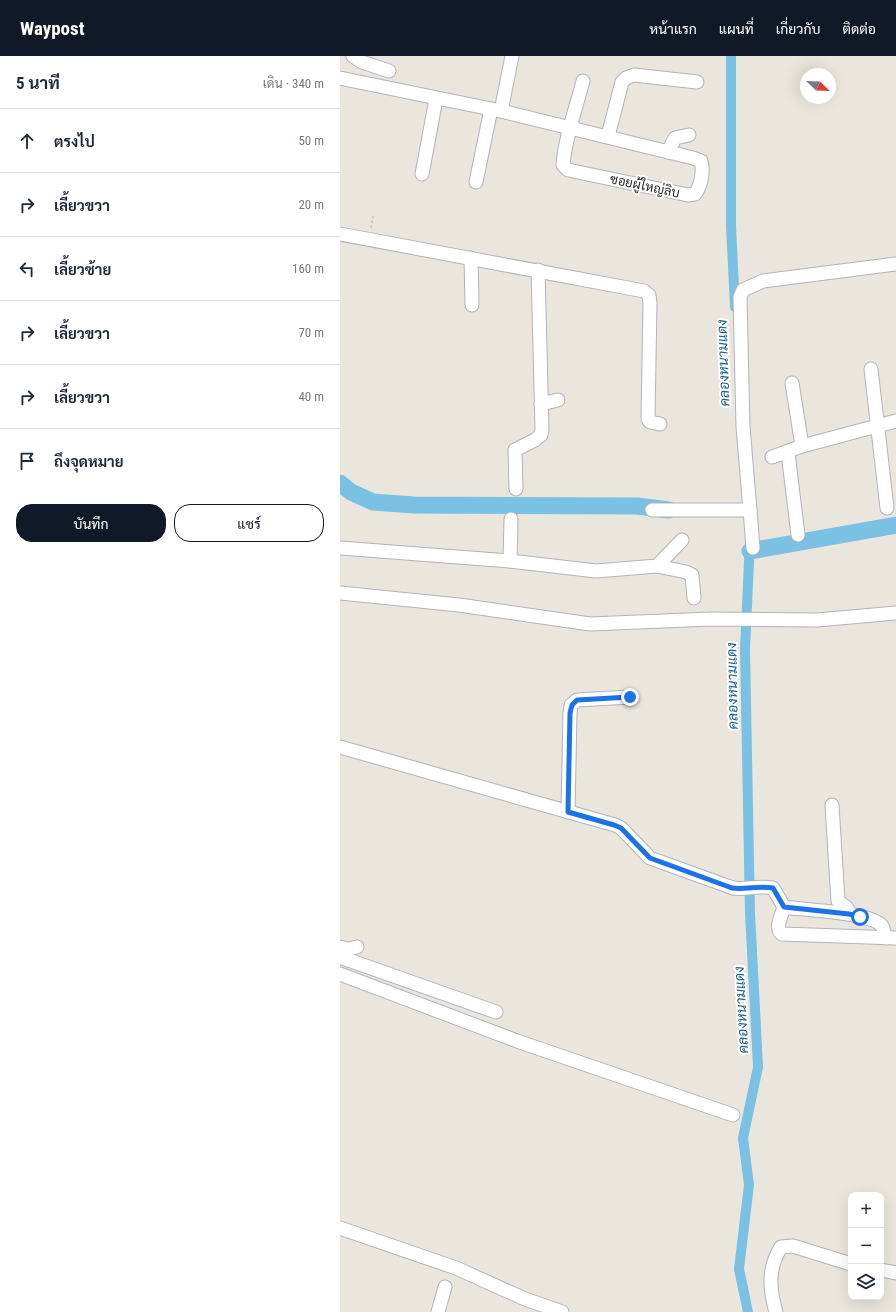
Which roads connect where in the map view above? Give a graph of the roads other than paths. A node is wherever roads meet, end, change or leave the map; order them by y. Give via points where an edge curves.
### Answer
1 (353, 56) edge
2 (512, 56) edge
3 (389, 71) dead end
4 (340, 78) edge
5 (583, 82) dead end
6 (697, 82) dead end
7 (436, 99) junction
8 (496, 110) junction
9 (571, 127) junction
10 (689, 135) dead end
11 (608, 136) junction
12 (668, 152) junction
13 (422, 174) dead end
14 (476, 182) dead end
15 (340, 234) edge
16 (471, 258) junction
17 (896, 264) edge
18 (538, 270) junction
19 (472, 305) dead end
20 (871, 369) dead end
21 (792, 383) dead end
22 (558, 400) dead end
23 (541, 404) junction
24 (896, 421) edge
25 (660, 424) dead end
26 (877, 426) junction
27 (802, 446) junction
28 (788, 453) junction
29 (772, 457) dead end
30 (516, 489) dead end
31 (887, 508) dead end
32 (652, 510) dead end
33 (745, 510) junction
34 (511, 519) dead end
35 (798, 535) dead end
36 (682, 540) dead end
37 (340, 548) edge
38 (753, 548) dead end
39 (510, 561) junction
40 (657, 566) junction
41 (340, 594) edge
42 (694, 598) dead end
43 (896, 613) edge
44 (630, 697) dead end
45 (340, 747) edge
46 (832, 805) dead end
47 (568, 812) junction
48 (784, 907) junction
49 (849, 914) junction
50 (891, 938) edge
51 (340, 946) edge
52 (357, 947) dead end
53 (340, 957) edge
54 (340, 974) edge
55 (496, 1012) dead end
56 (733, 1115) dead end
57 (340, 1228) edge
58 (848, 1263) edge
59 (884, 1271) edge
60 (896, 1273) edge
61 (445, 1287) dead end
62 (438, 1312) edge
63 (562, 1312) edge
64 (776, 1312) edge

1 - 3 street via 362,62
2 - 8 street
4 - 7 street, ซอยผู้ใหญ่ลิบ
5 - 9 street
6 - 11 street via 634,74 626,78 622,82
7 - 8 street, ซอยผู้ใหญ่ลิบ
7 - 13 street
8 - 9 street, ซอยผู้ใหญ่ลิบ
8 - 14 street
9 - 11 street, ซอยผู้ใหญ่ลิบ
9 - 12 street, ซอยผู้ใหญ่ลิบ via 563,165 568,170 688,195 695,194 699,189 702,174 701,161
10 - 12 street via 675,138
11 - 12 street, ซอยผู้ใหญ่ลิบ
15 - 16 street
16 - 18 street
16 - 19 street
17 - 33 street via 763,281 741,293
18 - 23 street
18 - 25 street via 649,294 648,419
20 - 26 street
21 - 27 street
22 - 23 street
23 - 30 street via 541,435 515,450
24 - 26 street
26 - 27 street
26 - 31 street
27 - 28 street
28 - 29 street
28 - 35 street
32 - 33 street
33 - 38 street
34 - 39 street
36 - 40 street
37 - 39 street
39 - 40 street via 596,571
40 - 42 street via 692,575
41 - 43 street via 459,605 590,624 711,619 817,620
44 - 47 street via 577,700 572,705
45 - 47 street
46 - 49 street via 838,901 847,908
47 - 48 street via 621,828 650,858 742,890 763,886 773,888
48 - 49 street
48 - 50 street via 778,927 782,934
49 - 50 street via 872,920 882,926
51 - 52 street via 348,949
53 - 55 street
54 - 56 street via 517,1041
57 - 63 street via 456,1268 525,1299
58 - 64 street via 793,1246 781,1246 774,1258 770,1288
59 - 60 street
61 - 62 street

